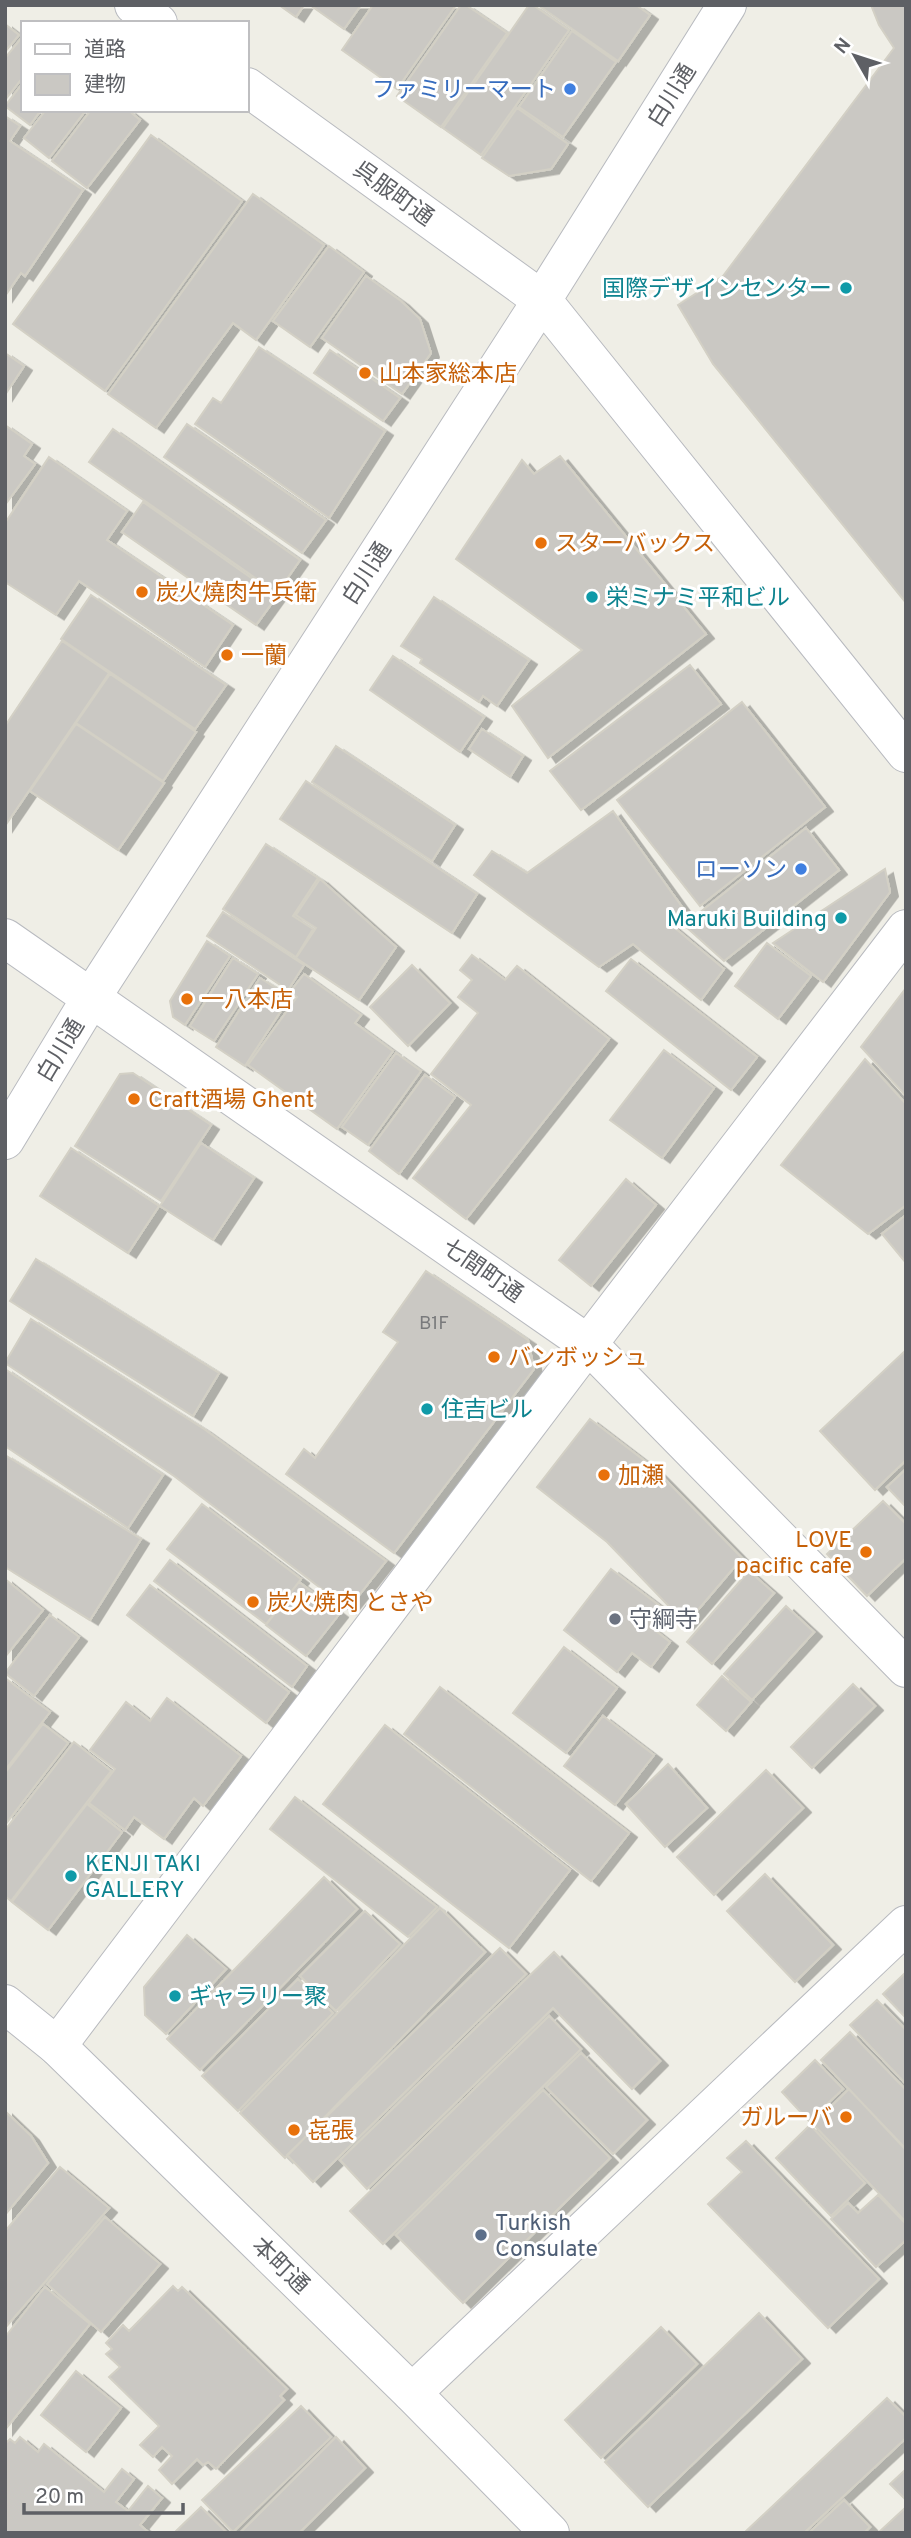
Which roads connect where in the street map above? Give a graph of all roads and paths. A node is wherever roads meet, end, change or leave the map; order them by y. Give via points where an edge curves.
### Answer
1 (134, 5) edge
2 (727, 5) edge
3 (155, 21) edge
4 (248, 88) edge
5 (542, 300) junction
6 (906, 753) edge
7 (906, 929) edge
8 (5, 938) edge
9 (91, 998) junction
10 (5, 1140) edge
11 (588, 1344) junction
12 (906, 1668) edge
13 (906, 1925) edge
14 (5, 2004) edge
15 (57, 2046) junction
16 (412, 2393) junction
17 (550, 2533) edge

1 - 3 street
2 - 5 street, 白川通
4 - 5 street, 呉服町通
5 - 6 street, 呉服町通
5 - 9 street, 白川通
7 - 11 street
8 - 9 street, 七間町通
9 - 10 street, 白川通
9 - 11 street, 七間町通
11 - 12 street, 七間町通
11 - 15 street
13 - 16 street
14 - 15 street, 本町通
15 - 16 street, 本町通
16 - 17 street, 本町通

